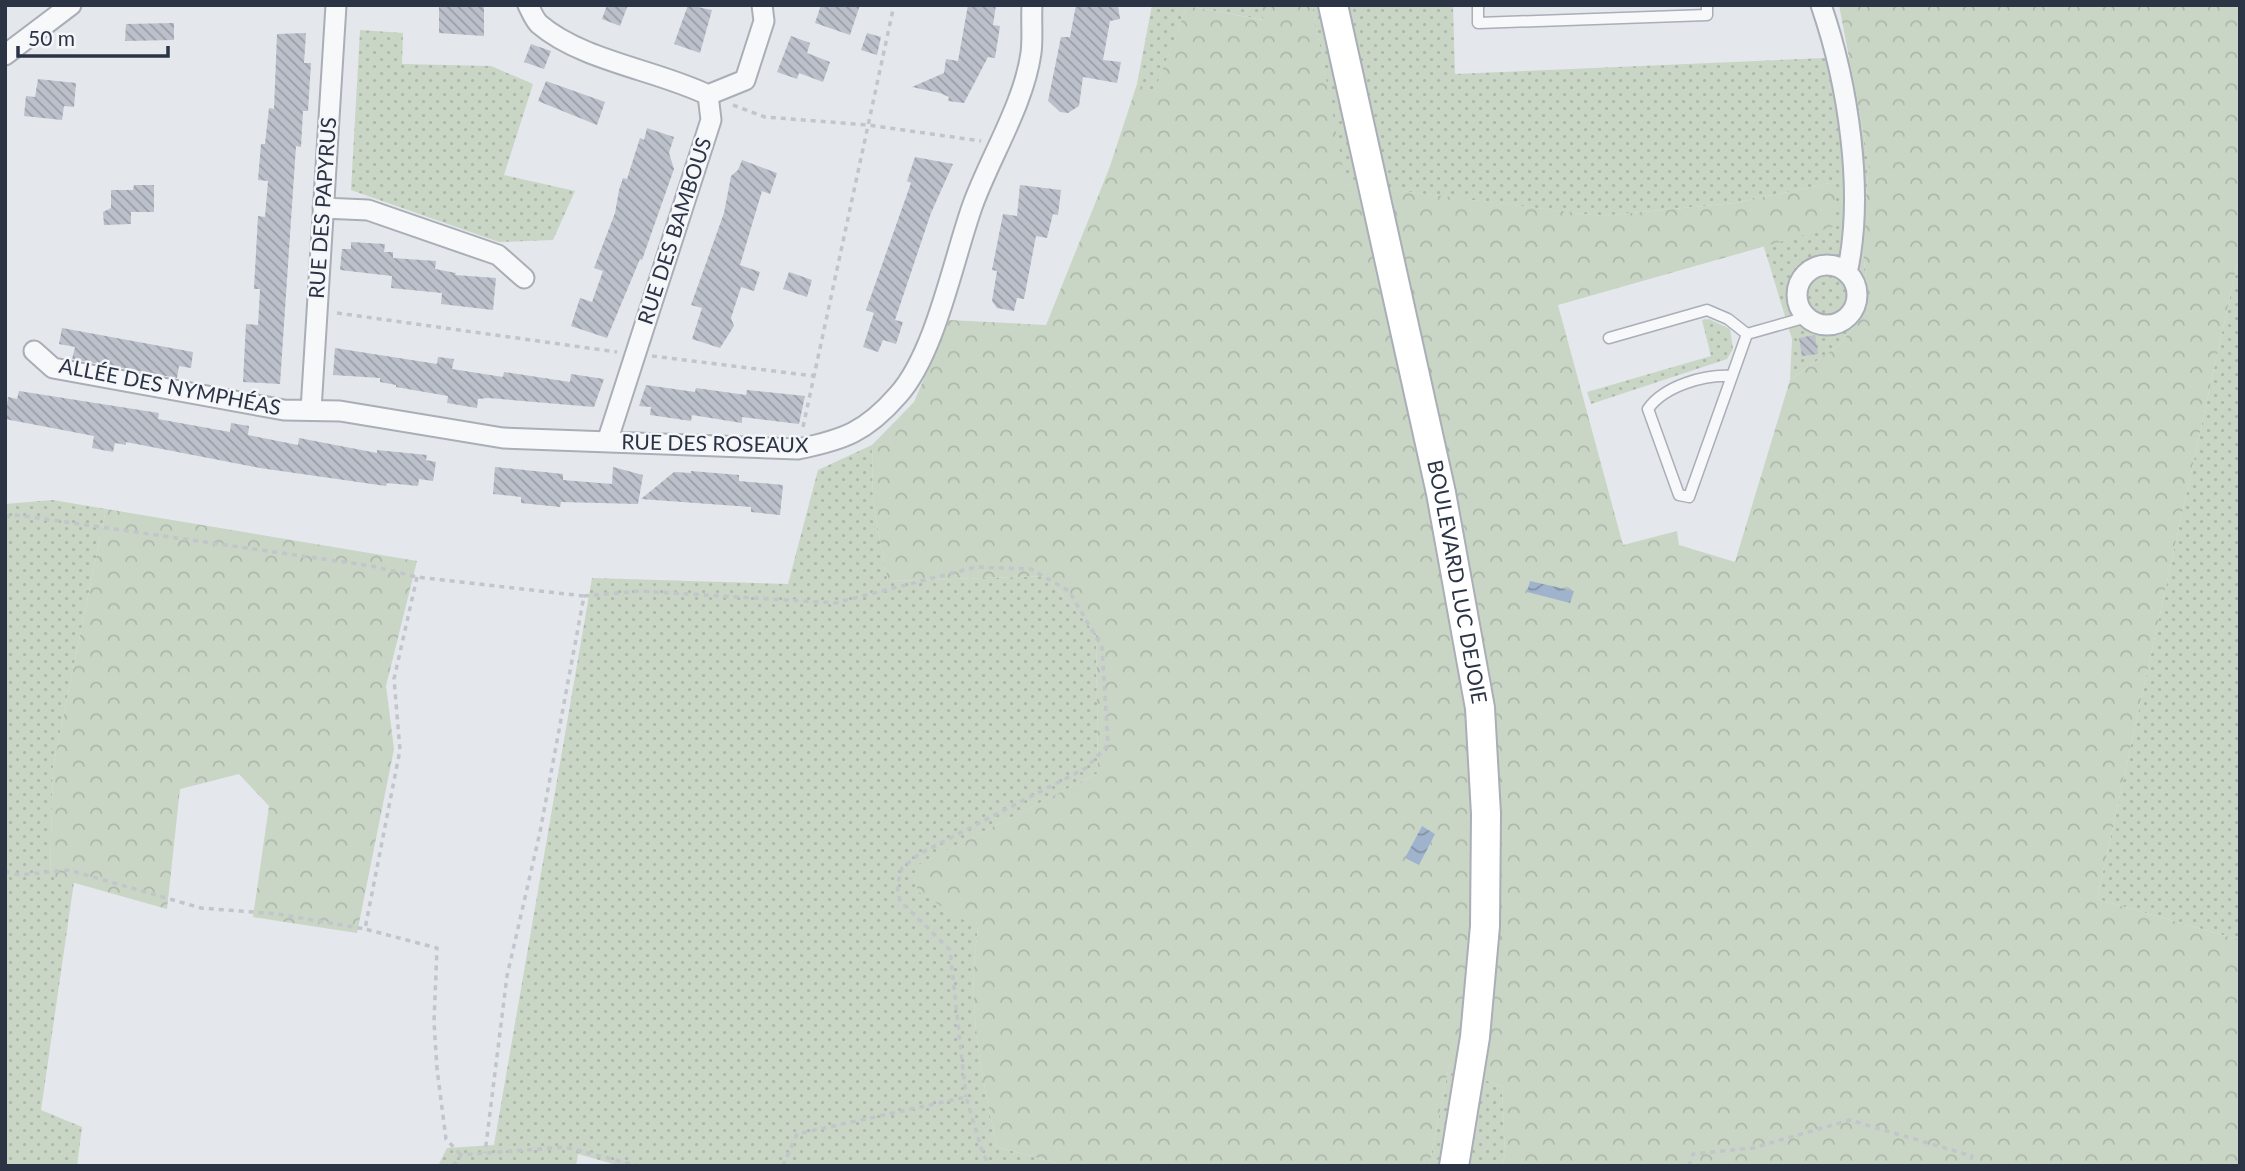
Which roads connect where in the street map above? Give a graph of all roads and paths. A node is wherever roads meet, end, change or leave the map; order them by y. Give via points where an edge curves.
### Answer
1 (71, 5) edge
2 (336, 5) edge
3 (528, 5) edge
4 (762, 5) edge
5 (894, 5) edge
6 (1032, 5) edge
7 (1333, 5) edge
8 (1478, 5) edge
9 (1707, 5) edge
10 (1821, 5) edge
11 (5, 55) edge
12 (708, 96) junction
13 (867, 125) junction
14 (1000, 144) junction
15 (323, 208) junction
16 (1847, 273) junction
17 (524, 278) dead end
18 (336, 300) dead end
19 (1807, 317) junction
20 (1747, 334) junction
21 (1609, 338) dead end
22 (34, 351) dead end
23 (635, 354) junction
24 (814, 376) junction
25 (1732, 376) junction
26 (311, 410) junction
27 (607, 442) junction
28 (798, 449) junction
29 (5, 517) edge
30 (417, 576) junction
31 (584, 596) junction
32 (5, 872) edge
33 (365, 929) junction
34 (966, 1097) junction
35 (485, 1153) junction
36 (461, 1155) junction
37 (453, 1166) edge
38 (639, 1166) edge
39 (783, 1166) edge
40 (990, 1166) edge
41 (1454, 1166) edge
42 (1689, 1166) edge
43 (1969, 1166) edge

1 - 11 street
2 - 15 street, RUE DES PAPYRUS
3 - 12 street via 538,23 575,46
4 - 12 street via 764,21 745,80
5 - 13 path
6 - 14 street, RUE DES ROSEAUX via 1031,54
7 - 41 main road, BOULEVARD LUC DEJOIE via 1441,493 1480,708 1486,814 1485,926 1475,1037
8 - 9 lane via 1478,23 1707,15
10 - 16 street via 1831,32 1856,169 1853,247
12 - 13 path via 765,117
12 - 23 street, RUE DES BAMBOUS via 711,120
13 - 14 path
13 - 24 path
14 - 28 street, RUE DES ROSEAUX via 973,205 916,368 899,394 872,420 841,440
15 - 17 street via 368,211 498,255
15 - 26 street, RUE DES PAPYRUS
16 - 19 street via 1856,301 1845,318 1826,325
16 - 19 street via 1830,265 1805,275 1797,292
18 - 23 path via 336,313
19 - 20 lane
20 - 21 lane via 1707,310
20 - 25 lane
22 - 26 street, ALLÉE DES NYMPHÉAS via 53,368 284,410
23 - 24 path
23 - 27 street, RUE DES BAMBOUS
24 - 28 path
25 - 25 lane via 1689,497 1679,495 1648,409 1656,397 1712,375
26 - 27 street, RUE DES ROSEAUX via 503,438
27 - 28 street, RUE DES ROSEAUX
29 - 30 path via 17,515
30 - 31 path
30 - 33 path via 394,679 400,750
31 - 34 path via 640,591 835,603 976,567 1031,569 1069,591 1102,647 1108,746 1086,768 919,854 902,868 897,886 900,901 950,950
31 - 35 path via 540,832 507,976
32 - 33 path via 69,870 201,908 278,914
33 - 36 path via 437,948 437,1069 446,1139
34 - 39 path via 797,1135
34 - 40 path
35 - 36 path
35 - 38 path via 565,1147
36 - 37 path
42 - 43 path via 1693,1154 1753,1148 1850,1120 1972,1156

